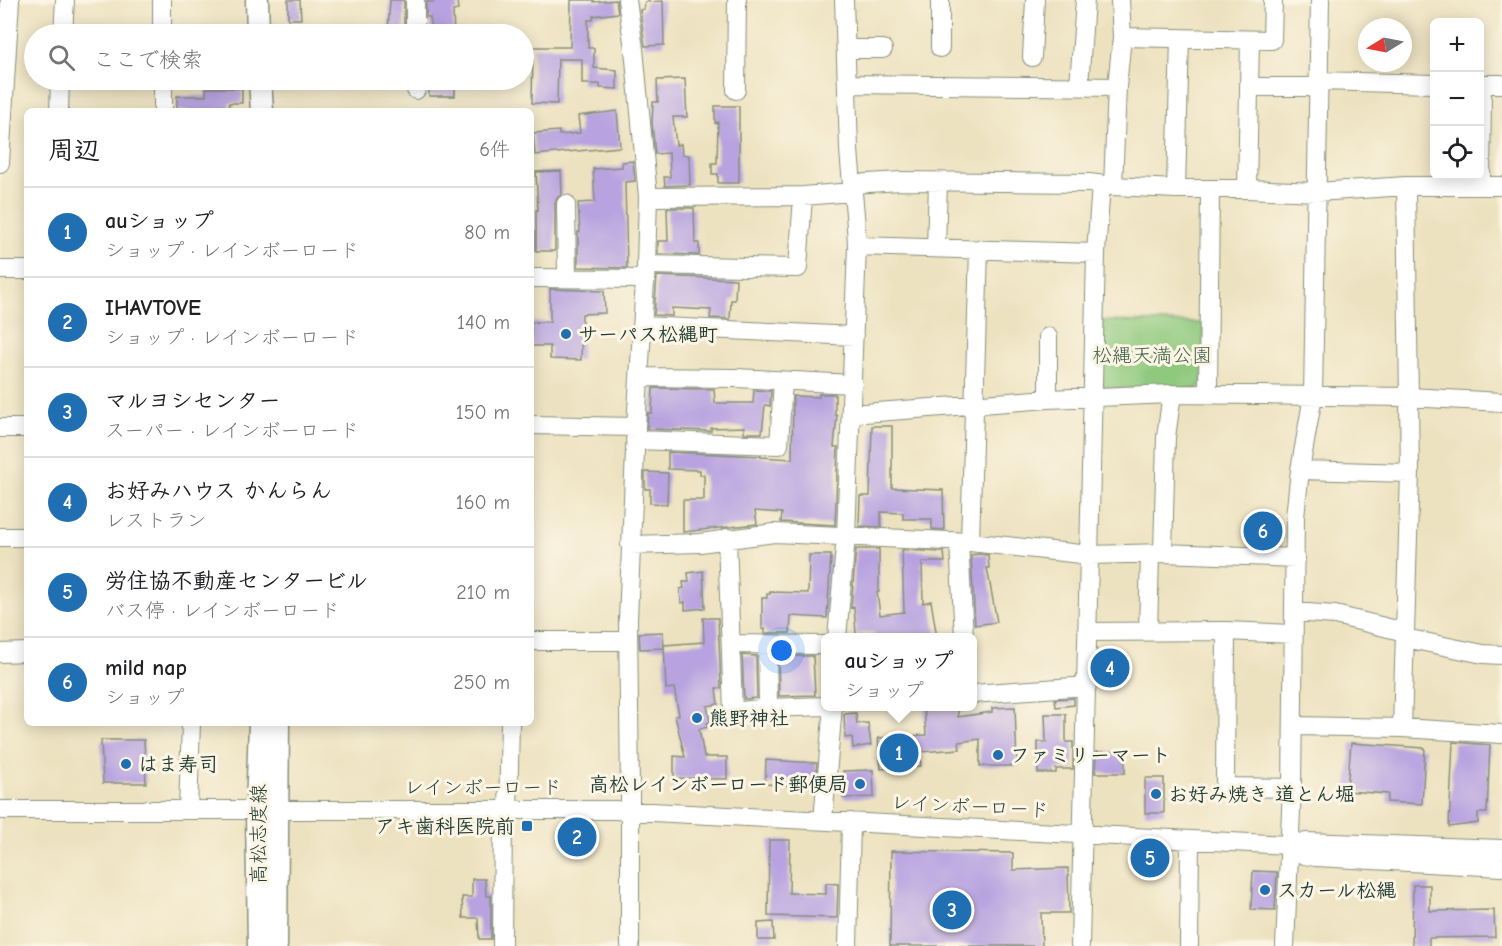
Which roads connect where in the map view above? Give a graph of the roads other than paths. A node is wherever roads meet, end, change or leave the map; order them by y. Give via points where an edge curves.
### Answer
1 (10, 0) edge
2 (65, 0) edge
3 (162, 0) edge
4 (257, 0) edge
5 (273, 0) edge
6 (415, 0) edge
7 (627, 0) edge
8 (737, 0) edge
9 (844, 0) edge
10 (940, 0) edge
11 (1035, 0) edge
12 (1085, 0) edge
13 (1120, 0) edge
14 (1273, 0) edge
15 (1320, 0) edge
16 (64, 24) edge
17 (162, 24) edge
18 (258, 24) edge
19 (274, 24) edge
20 (415, 24) edge
21 (1122, 37) junction
22 (1180, 38) junction
23 (1250, 40) junction
24 (940, 48) dead end
25 (846, 49) junction
26 (883, 49) dead end
27 (1032, 57) dead end
28 (847, 84) junction
29 (1317, 84) junction
30 (1430, 84) edge
31 (1484, 84) edge
32 (1502, 84) edge
33 (1079, 86) junction
34 (1117, 87) junction
35 (1249, 87) junction
36 (60, 90) edge
37 (163, 90) edge
38 (261, 90) edge
39 (276, 90) edge
40 (736, 90) dead end
41 (59, 108) edge
42 (163, 108) edge
43 (262, 108) edge
44 (277, 108) edge
45 (1481, 126) edge
46 (0, 163) edge
47 (938, 182) junction
48 (1107, 185) junction
49 (1406, 186) junction
50 (1481, 186) junction
51 (1502, 186) edge
52 (852, 188) junction
53 (1176, 189) junction
54 (1247, 189) junction
55 (1210, 190) junction
56 (1317, 192) junction
57 (803, 196) junction
58 (648, 197) junction
59 (566, 204) dead end
60 (857, 246) junction
61 (936, 248) junction
62 (979, 249) junction
63 (1096, 253) junction
64 (0, 270) edge
65 (24, 270) edge
66 (645, 272) junction
67 (534, 278) edge
68 (567, 278) junction
69 (642, 326) junction
70 (854, 336) junction
71 (1048, 337) dead end
72 (639, 377) junction
73 (783, 381) junction
74 (853, 384) junction
75 (1208, 393) junction
76 (1172, 394) junction
77 (1313, 396) junction
78 (1094, 397) junction
79 (1409, 397) junction
80 (1048, 399) junction
81 (1502, 402) edge
82 (973, 406) junction
83 (851, 414) junction
84 (534, 425) edge
85 (0, 428) edge
86 (24, 428) edge
87 (636, 434) junction
88 (1300, 470) junction
89 (1410, 473) junction
90 (846, 536) junction
91 (0, 537) edge
92 (24, 537) edge
93 (726, 538) junction
94 (965, 542) junction
95 (630, 545) junction
96 (1156, 554) junction
97 (1090, 555) junction
98 (1296, 558) junction
99 (1294, 612) junction
100 (1226, 631) junction
101 (1088, 632) junction
102 (1148, 632) junction
103 (837, 633) edge
104 (964, 633) edge
105 (1293, 634) junction
106 (1405, 635) junction
107 (534, 641) edge
108 (628, 641) junction
109 (731, 644) junction
110 (767, 644) junction
111 (821, 645) edge
112 (24, 652) edge
113 (0, 653) edge
114 (1502, 655) edge
115 (1087, 686) junction
116 (977, 694) edge
117 (821, 706) edge
118 (768, 708) junction
119 (833, 711) edge
120 (191, 726) edge
121 (260, 726) edge
122 (278, 726) edge
123 (510, 726) edge
124 (1293, 726) junction
125 (1402, 728) junction
126 (1502, 734) edge
127 (1292, 788) junction
128 (0, 810) edge
129 (188, 810) junction
130 (267, 810) junction
131 (505, 810) junction
132 (630, 810) junction
133 (823, 820) junction
134 (851, 822) junction
135 (1083, 834) junction
136 (1190, 840) junction
137 (1289, 845) junction
138 (1502, 849) edge
139 (1502, 867) edge
140 (260, 946) edge
141 (276, 946) edge
142 (502, 946) edge
143 (630, 946) edge
144 (848, 946) edge
145 (1080, 946) edge
146 (1189, 946) edge
147 (1285, 946) edge

1 - 46 street
2 - 16 street
3 - 17 street
4 - 18 main road
5 - 19 main road
6 - 20 street
7 - 58 street
8 - 40 street
9 - 25 street
10 - 24 street
11 - 27 street
12 - 33 street
13 - 21 street
14 - 23 street via 1272,40
15 - 29 street
21 - 22 street
21 - 34 street
22 - 23 street
22 - 53 street
23 - 35 street
25 - 26 street
25 - 28 street
28 - 33 street
28 - 52 street
29 - 30 street
29 - 35 street
29 - 56 street
31 - 32 street
33 - 34 street
34 - 48 street
35 - 54 street
36 - 41 street
37 - 42 street
38 - 43 main road
39 - 44 main road
45 - 50 street
47 - 48 street
47 - 52 street via 901,181
47 - 61 street
48 - 53 street
48 - 63 street
49 - 50 street
49 - 56 street
49 - 79 street
50 - 51 street
52 - 57 street
52 - 60 street
53 - 55 street
54 - 55 street
54 - 56 street
55 - 75 street
56 - 77 street
57 - 58 street
57 - 66 street via 798,268
58 - 66 street
59 - 68 street
60 - 61 street
60 - 70 street
61 - 62 street
62 - 63 street
62 - 82 street
63 - 78 street
64 - 65 street
66 - 68 street
66 - 69 street
67 - 68 street
69 - 70 street
69 - 72 street
70 - 74 street
71 - 80 street
72 - 73 street
72 - 87 street
73 - 74 street
73 - 87 street via 779,445
74 - 83 street
75 - 76 street
75 - 77 street
76 - 78 street
76 - 96 street
77 - 79 street
77 - 88 street
78 - 80 street
78 - 97 street
79 - 81 street
79 - 89 street
80 - 82 street
82 - 83 street
82 - 94 street
83 - 90 street
84 - 87 street
85 - 86 street
87 - 95 street
88 - 89 street
88 - 98 street
89 - 106 street
90 - 93 street via 774,533
90 - 94 street
90 - 103 street
91 - 92 street
93 - 95 street via 700,543
93 - 109 street
94 - 97 street
94 - 104 street
95 - 108 street
96 - 97 street
96 - 98 street
96 - 102 street
97 - 101 street
98 - 99 street
99 - 105 street
99 - 106 street via 1335,615
100 - 102 street
100 - 105 street
100 - 127 street via 1225,787
101 - 102 street
101 - 115 street
105 - 124 street
106 - 114 street
106 - 125 street
107 - 108 street
108 - 132 street
109 - 110 street
109 - 118 street via 733,711
110 - 111 street
110 - 118 street
112 - 113 street
115 - 116 street
115 - 135 street
117 - 118 street
119 - 133 street
120 - 129 street
121 - 130 main road, 高松志度線
122 - 130 main road, 高松志度線
123 - 131 street
124 - 125 street
124 - 127 street
125 - 126 street
127 - 137 street
128 - 129 street, レインボーロード
129 - 130 street, レインボーロード
130 - 131 street, レインボーロード
130 - 140 main road, 高松志度線
130 - 141 main road, 高松志度線
131 - 132 street, レインボーロード
131 - 142 street
132 - 133 street, レインボーロード
132 - 143 street
133 - 134 street, レインボーロード
134 - 135 street, レインボーロード
134 - 144 street
135 - 136 street, レインボーロード
135 - 145 street
136 - 137 street, レインボーロード
136 - 146 street
137 - 138 street via 1305,842
137 - 139 street via 1304,855 1316,857
137 - 147 street

